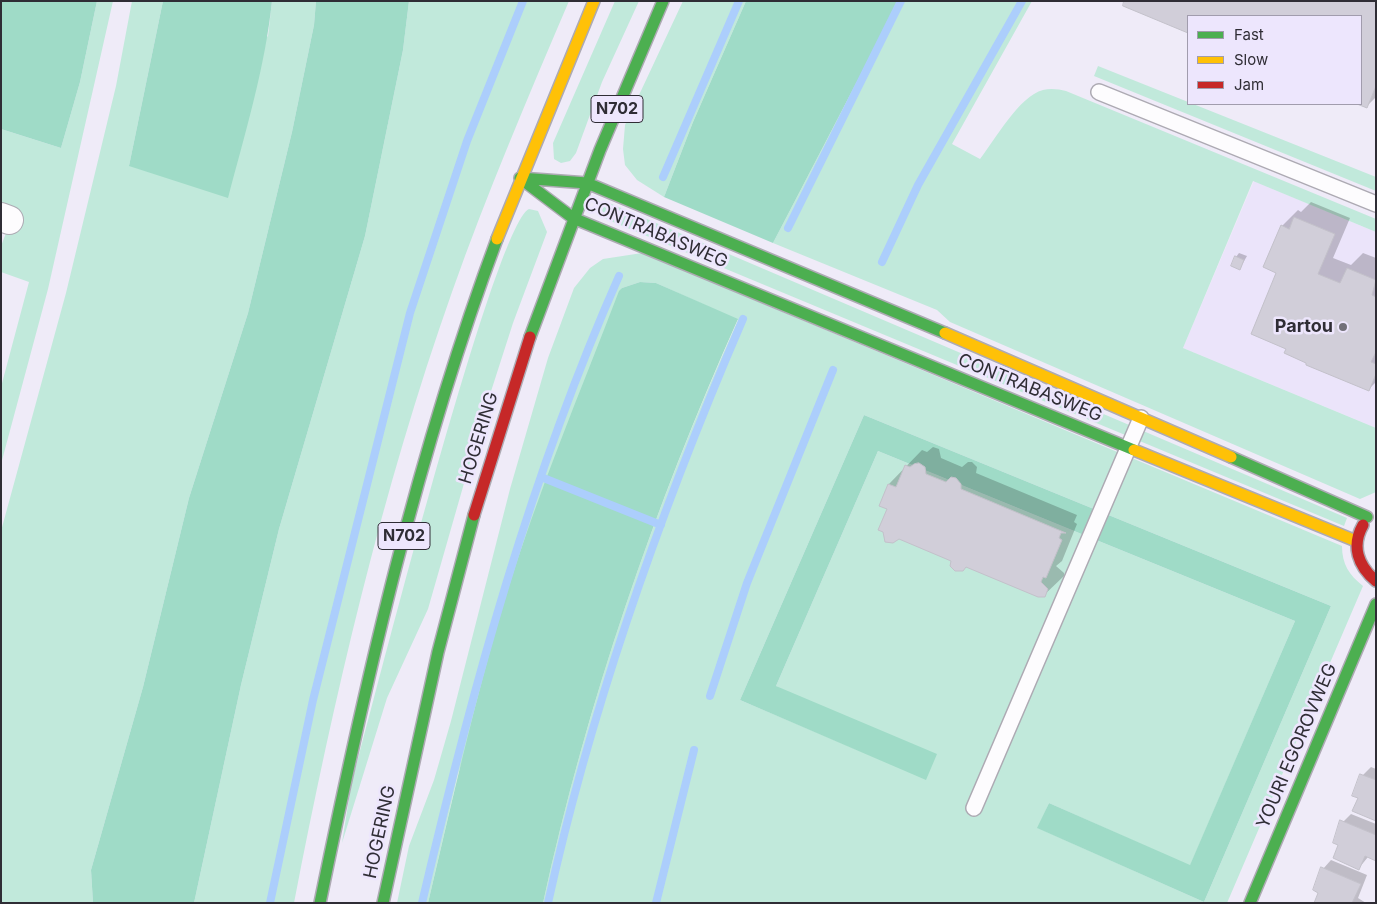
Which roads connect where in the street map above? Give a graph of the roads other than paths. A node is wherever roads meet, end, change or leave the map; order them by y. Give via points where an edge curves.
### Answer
1 (594, 1) edge
2 (663, 1) edge
3 (1099, 92) dead end
4 (520, 178) junction
5 (587, 183) junction
6 (1376, 204) edge
7 (573, 218) junction
8 (1141, 418) junction
9 (1129, 447) junction
10 (1372, 514) edge
11 (1356, 541) junction
12 (1376, 581) edge
13 (1376, 604) edge
14 (974, 808) dead end
15 (320, 903) edge
16 (383, 903) edge
17 (1250, 903) edge

1 - 4 main road, N702
2 - 5 main road, HOGERING / N702
3 - 6 lane
4 - 5 main road, CONTRABASWEG
4 - 7 main road, CONTRABASWEG
4 - 15 main road, N702 via 468,325 392,577 352,741
5 - 7 main road, HOGERING / N702
5 - 8 main road, CONTRABASWEG
7 - 9 main road, CONTRABASWEG
7 - 16 main road, HOGERING / N702 via 507,405 453,590 424,708
8 - 9 lane
8 - 10 main road, CONTRABASWEG
9 - 11 main road, CONTRABASWEG
9 - 14 lane
10 - 11 main road via 1360,528
11 - 12 main road via 1358,559 1368,576
13 - 17 main road, YOURI EGOROVWEG

